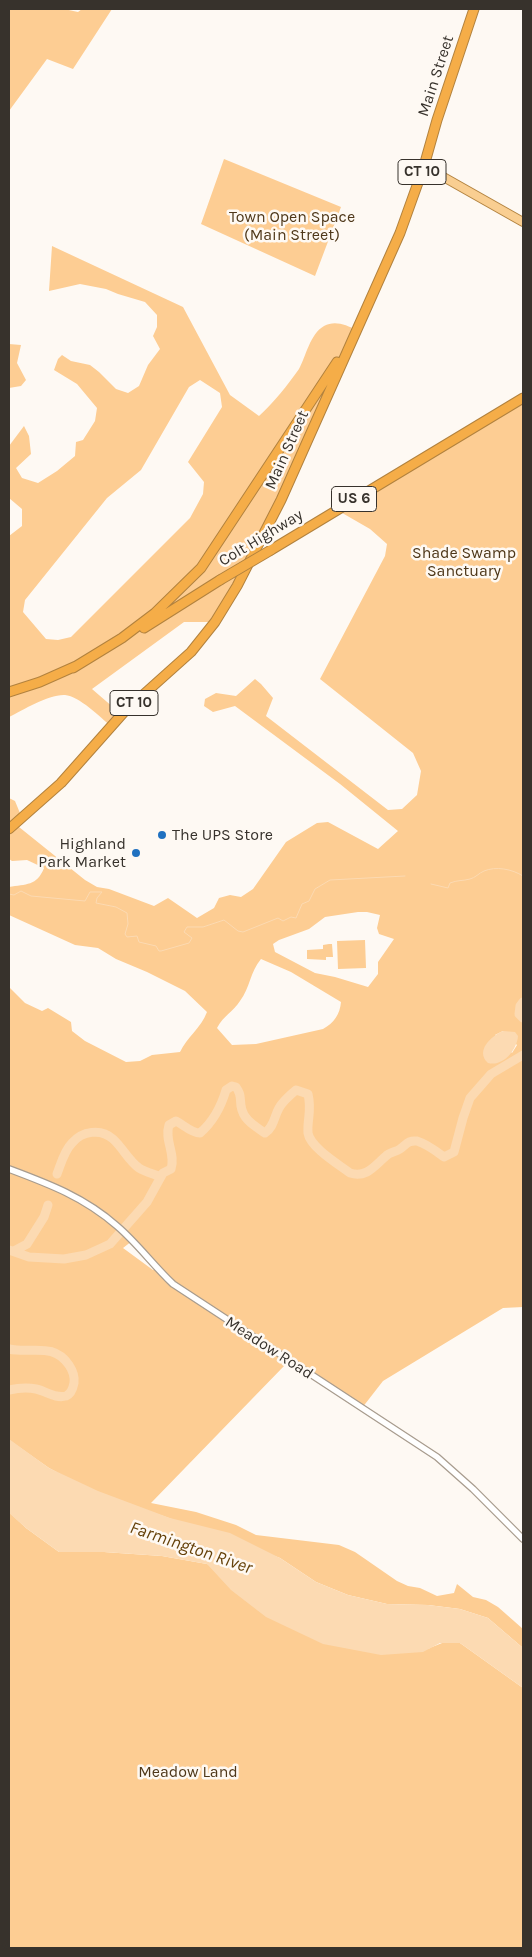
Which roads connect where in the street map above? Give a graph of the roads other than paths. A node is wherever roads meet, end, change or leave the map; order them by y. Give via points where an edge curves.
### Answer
1 (474, 9) edge
2 (424, 166) junction
3 (523, 222) edge
4 (356, 330) junction
5 (523, 398) edge
6 (73, 668) junction
7 (9, 692) edge
8 (9, 829) edge
9 (9, 1169) edge
10 (523, 1539) edge

1 - 2 highway, Main Street / CT 10
2 - 3 main road
2 - 4 highway, Main Street / CT 10 via 400,232
4 - 6 highway via 201,568 155,613
4 - 8 highway, Main Street / CT 10 via 269,526 211,627 186,658 124,712 61,783
5 - 6 highway, Colt Highway / US 6, bridge via 115,647
6 - 7 highway, Colt Highway / US 6
9 - 10 street, Meadow Road via 62,1189 90,1205 127,1235 173,1284 437,1457

